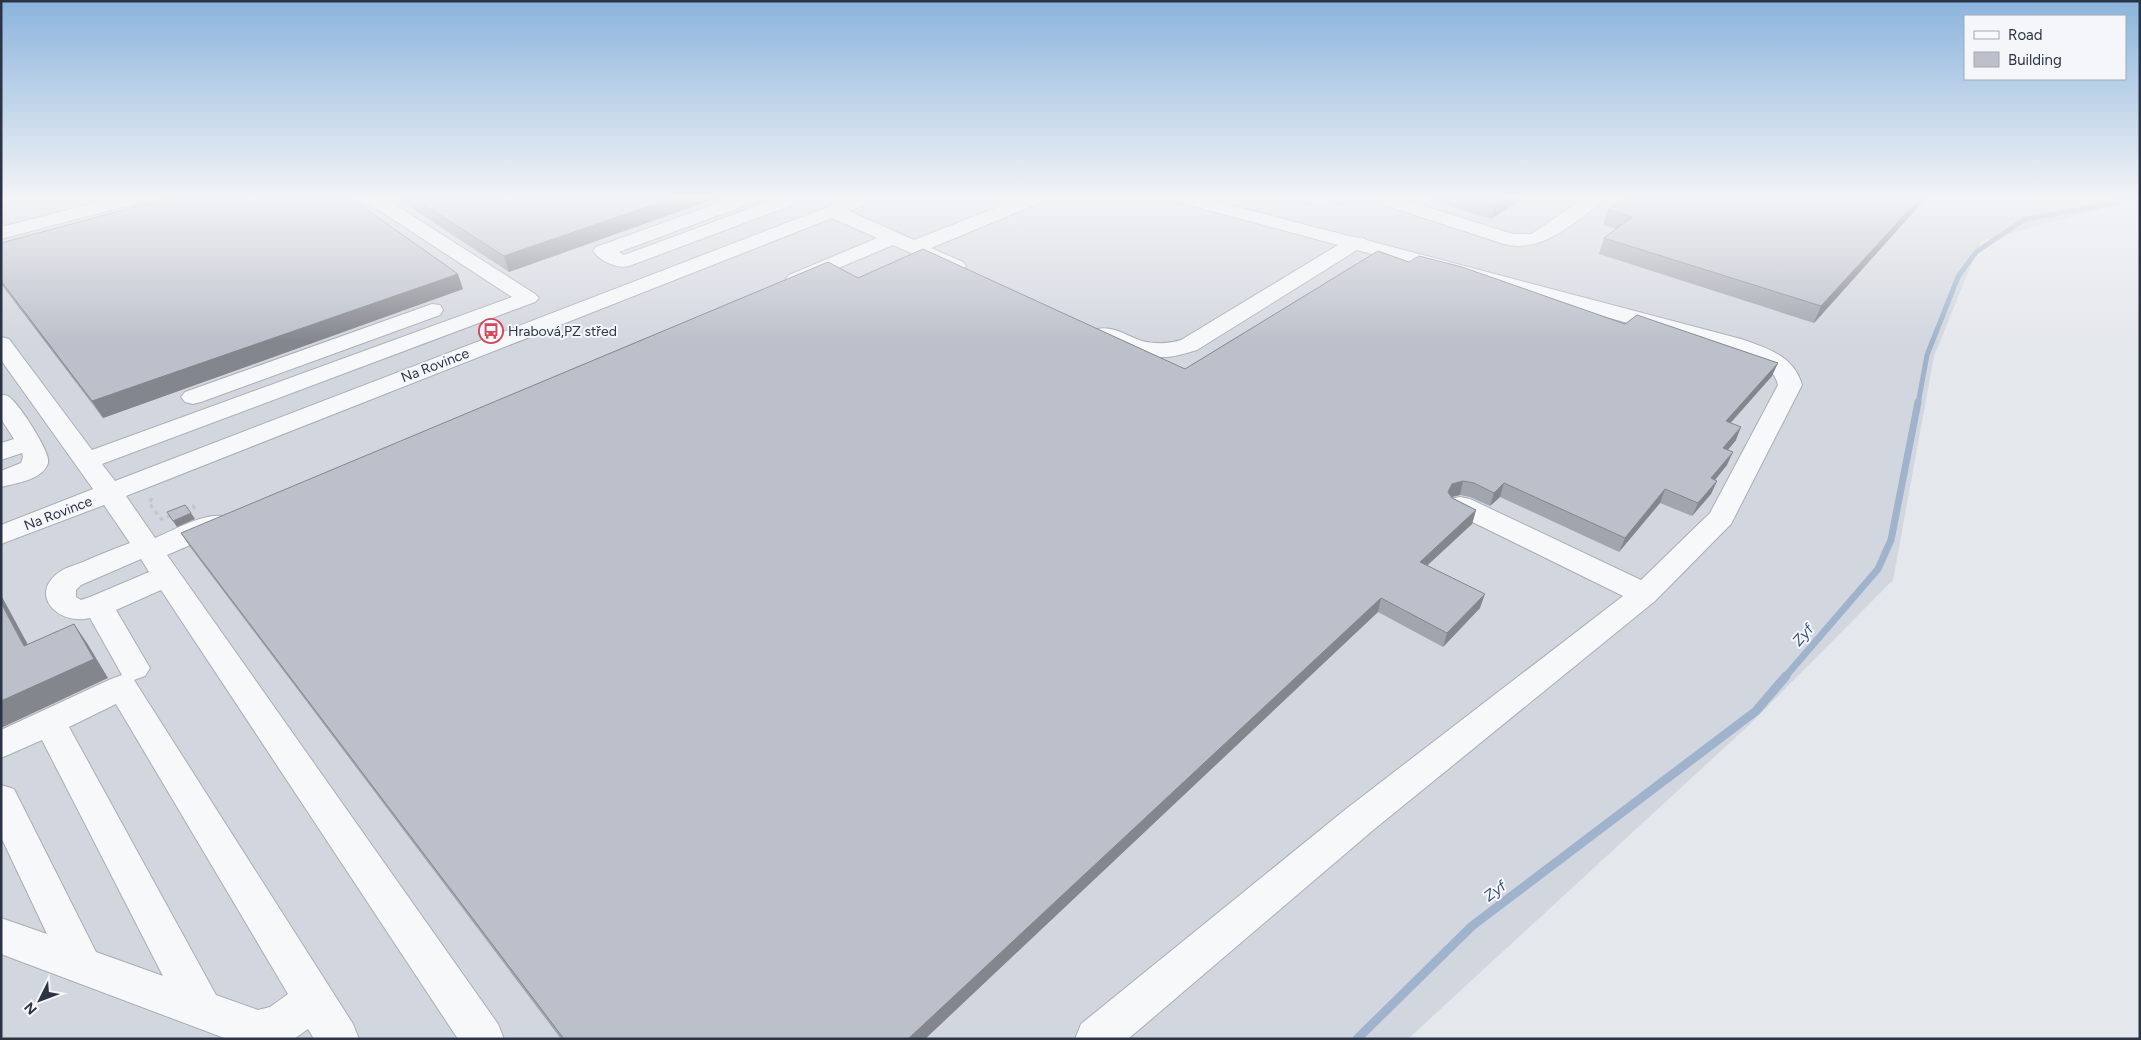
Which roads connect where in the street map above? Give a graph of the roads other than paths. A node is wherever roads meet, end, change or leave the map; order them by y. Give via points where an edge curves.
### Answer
1 (447, 246) edge
2 (618, 246) edge
3 (666, 246) edge
4 (743, 246) edge
5 (898, 246) edge
6 (911, 246) edge
7 (1351, 246) edge
8 (1370, 246) edge
9 (978, 276) edge
10 (775, 288) edge
11 (432, 310) dead end
12 (1084, 324) edge
13 (1, 344) edge
14 (314, 353) junction
15 (334, 370) junction
16 (193, 397) dead end
17 (1, 402) edge
18 (29, 442) junction
19 (1, 452) edge
20 (87, 461) junction
21 (1, 479) edge
22 (110, 492) junction
23 (1460, 505) edge
24 (236, 515) edge
25 (1, 535) edge
26 (148, 548) junction
27 (167, 576) junction
28 (1645, 594) junction
29 (98, 606) junction
30 (134, 668) dead end
31 (49, 722) junction
32 (1, 745) edge
33 (1, 799) edge
34 (1, 936) edge
35 (81, 964) junction
36 (314, 1000) junction
37 (201, 1008) junction
38 (338, 1039) edge
39 (483, 1039) edge
40 (1096, 1039) edge

1 - 15 street via 528,298
2 - 3 street via 603,251 622,262
4 - 22 street, Na Rovince
5 - 10 street
6 - 9 street
7 - 12 street via 1189,345 1177,349 1152,351 1140,348
8 - 28 street via 1733,344 1764,356 1783,368 1789,376 1790,385 1721,518
11 - 14 street
13 - 20 street
14 - 15 street
14 - 16 street
15 - 20 street
17 - 18 street
18 - 19 street
18 - 21 street via 36,464
20 - 22 street
22 - 25 street, Na Rovince
22 - 26 street
23 - 28 street
24 - 26 street
26 - 27 street
26 - 29 street via 71,578 62,588 63,602 70,608 81,610
27 - 29 street
27 - 39 street
28 - 40 street via 1359,820
29 - 30 street
31 - 32 street
31 - 36 street via 122,688
31 - 37 street
33 - 35 street
34 - 35 street
35 - 37 street
36 - 37 street via 280,1024 258,1030
36 - 38 street

